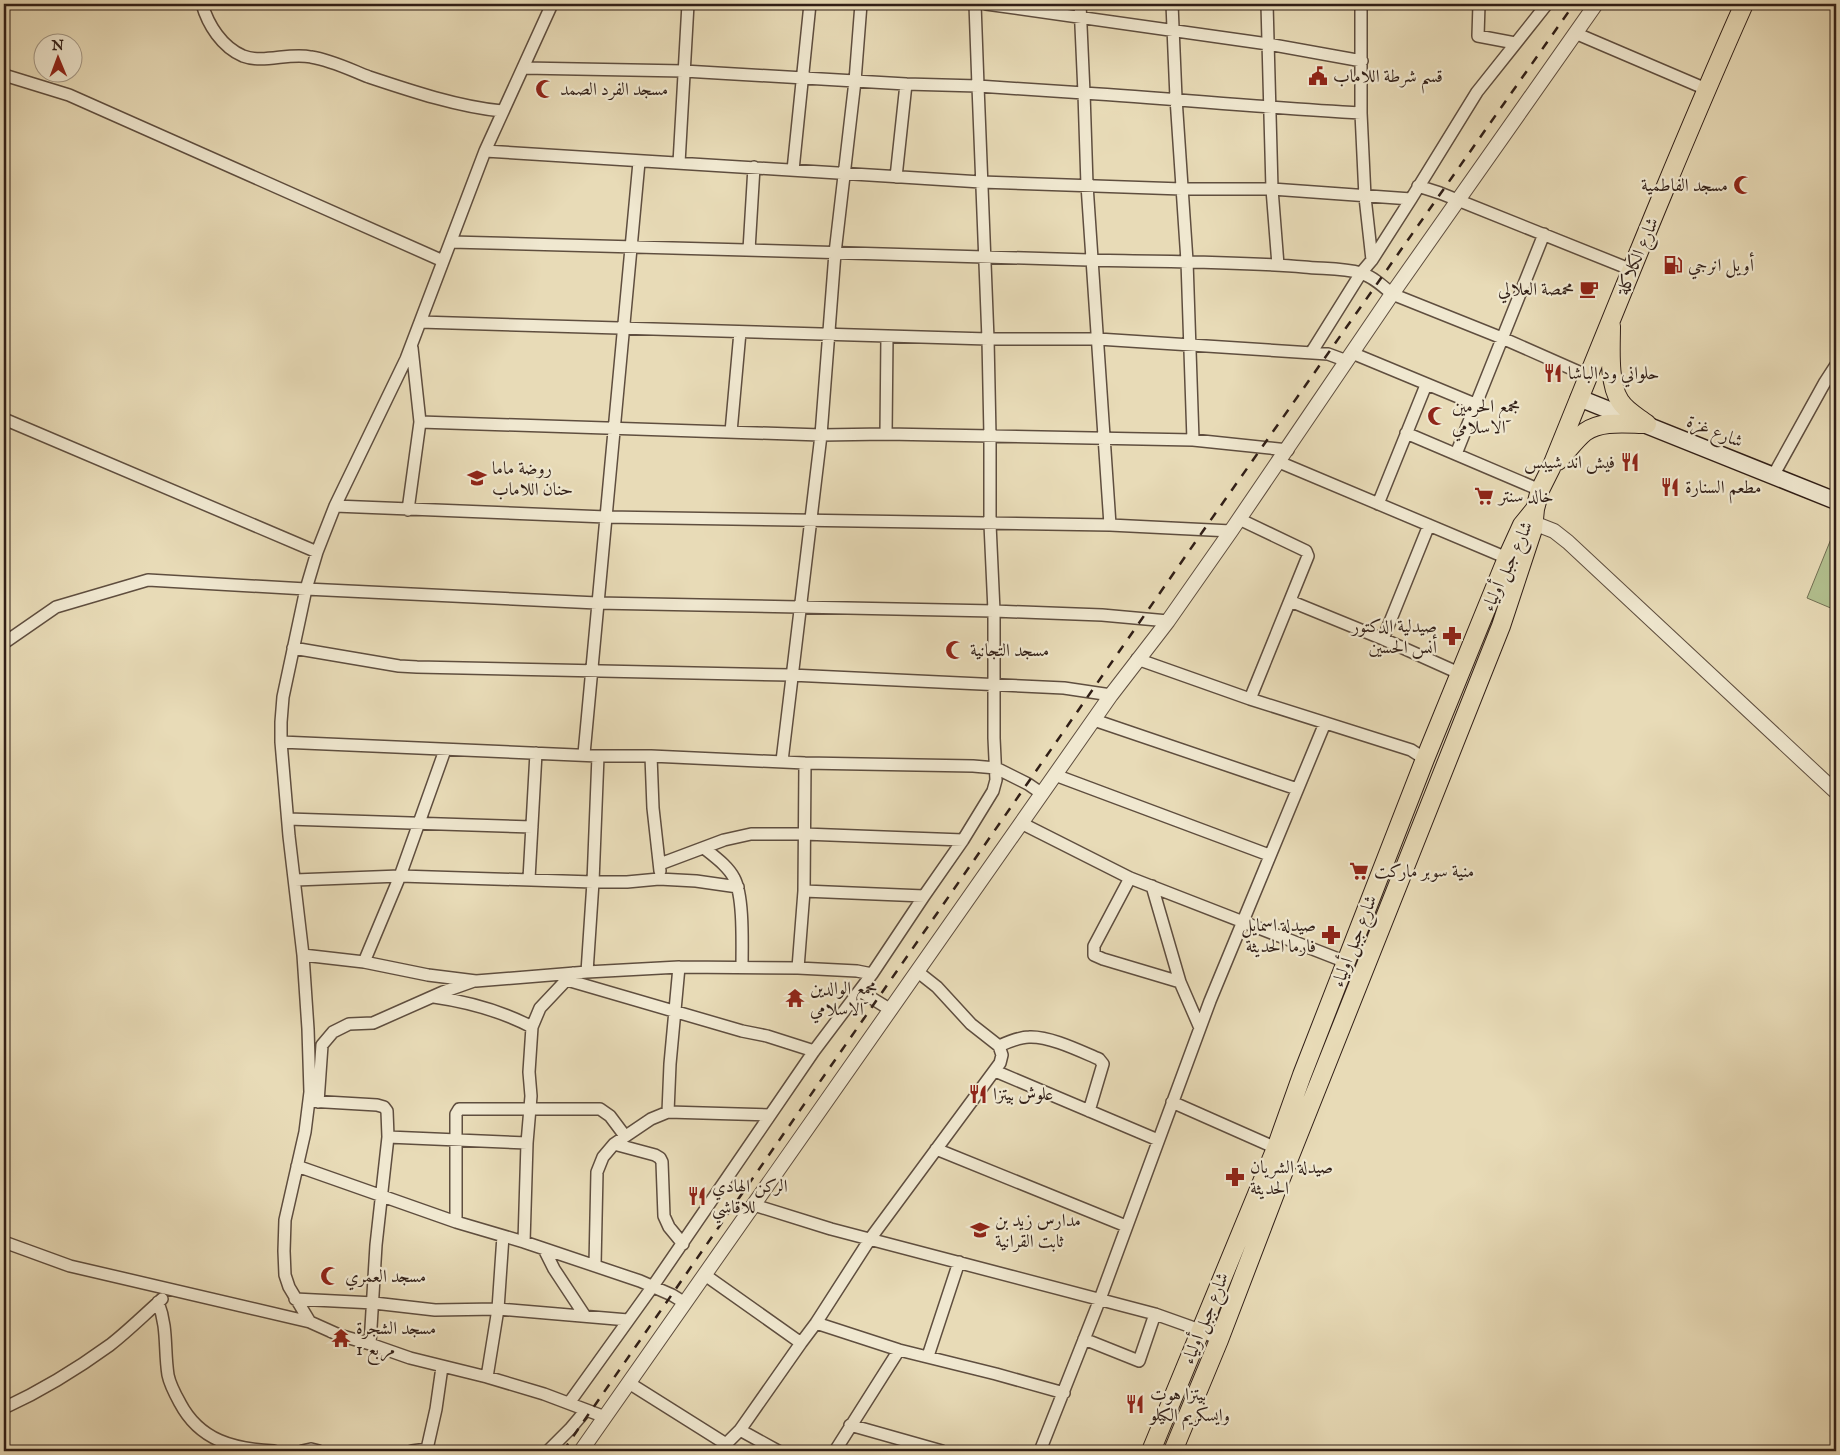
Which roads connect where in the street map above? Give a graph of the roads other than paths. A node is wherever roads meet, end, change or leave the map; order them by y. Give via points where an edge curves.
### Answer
1 (202, 4) edge
2 (552, 4) edge
3 (688, 4) edge
4 (810, 4) edge
5 (861, 4) edge
6 (975, 4) edge
7 (986, 4) edge
8 (1080, 4) edge
9 (1172, 4) edge
10 (1267, 4) edge
11 (1361, 4) edge
12 (1479, 4) edge
13 (1547, 4) edge
14 (1596, 4) edge
15 (1744, 4) edge
16 (1032, 7) edge
17 (1081, 17) junction
18 (1173, 30) junction
19 (1576, 33) junction
20 (1515, 43) junction
21 (1268, 44) junction
22 (1362, 61) junction
23 (524, 68) junction
24 (684, 71) junction
25 (4, 75) edge
26 (803, 78) junction
27 (855, 81) junction
28 (906, 84) junction
29 (978, 86) junction
30 (1706, 89) junction
31 (1084, 93) junction
32 (1176, 98) junction
33 (1269, 108) junction
34 (502, 111) junction
35 (1361, 113) junction
36 (485, 151) junction
37 (639, 162) junction
38 (679, 162) junction
39 (754, 167) junction
40 (793, 170) junction
41 (844, 174) junction
42 (896, 177) junction
43 (981, 182) junction
44 (1087, 184) junction
45 (1418, 186) junction
46 (1182, 189) junction
47 (1272, 189) junction
48 (1365, 197) junction
49 (1411, 199) junction
50 (1459, 200) junction
51 (1544, 234) junction
52 (451, 242) junction
53 (631, 246) junction
54 (749, 250) junction
55 (836, 253) junction
56 (984, 257) junction
57 (1092, 260) junction
58 (1372, 260) junction
59 (443, 261) junction
60 (1187, 261) junction
61 (1278, 265) junction
62 (1632, 270) junction
63 (1361, 273) junction
64 (1392, 294) junction
65 (1610, 319) junction
66 (420, 322) junction
67 (624, 328) junction
68 (740, 332) junction
69 (829, 333) junction
70 (887, 336) junction
71 (1502, 338) junction
72 (988, 339) junction
73 (1098, 339) junction
74 (412, 344) junction
75 (1190, 346) junction
76 (1311, 353) junction
77 (1349, 357) junction
78 (1836, 365) edge
79 (1588, 376) junction
80 (1426, 385) junction
81 (1579, 398) junction
82 (1475, 404) junction
83 (4, 419) edge
84 (420, 422) junction
85 (1647, 424) junction
86 (615, 428) junction
87 (731, 432) junction
88 (1406, 433) junction
89 (886, 434) junction
90 (821, 435) junction
91 (990, 436) junction
92 (1104, 438) junction
93 (1193, 440) junction
94 (1288, 450) junction
95 (1456, 454) junction
96 (1279, 462) junction
97 (1551, 468) junction
98 (1773, 476) junction
99 (1540, 490) junction
100 (1836, 501) edge
101 (1378, 504) junction
102 (335, 506) junction
103 (408, 510) junction
104 (606, 517) junction
105 (1532, 517) junction
106 (1240, 519) junction
107 (812, 520) junction
108 (990, 524) junction
109 (1110, 525) junction
110 (1429, 525) junction
111 (1231, 531) junction
112 (317, 552) junction
113 (1507, 558) junction
114 (306, 589) junction
115 (1290, 602) junction
116 (597, 603) junction
117 (799, 607) junction
118 (994, 611) junction
119 (1168, 621) junction
120 (1383, 639) junction
121 (4, 643) edge
122 (293, 648) junction
123 (1137, 659) junction
124 (592, 671) junction
125 (1461, 674) junction
126 (791, 675) junction
127 (994, 684) junction
128 (1111, 694) junction
129 (1250, 699) junction
130 (1094, 720) junction
131 (1325, 723) junction
132 (281, 742) junction
133 (445, 750) junction
134 (536, 753) junction
135 (584, 754) junction
136 (598, 756) junction
137 (651, 756) junction
138 (1425, 759) junction
139 (782, 761) junction
140 (805, 763) junction
141 (996, 768) junction
142 (1055, 774) junction
143 (1297, 789) junction
144 (1836, 792) edge
145 (1041, 793) junction
146 (288, 820) junction
147 (419, 823) junction
148 (1021, 823) junction
149 (532, 827) junction
150 (804, 834) junction
151 (963, 840) junction
152 (704, 848) junction
153 (1269, 855) junction
154 (660, 864) junction
155 (400, 876) junction
156 (1130, 878) junction
157 (529, 879) junction
158 (659, 879) junction
159 (295, 880) junction
160 (593, 882) junction
161 (1152, 886) junction
162 (738, 887) junction
163 (804, 891) junction
164 (924, 896) junction
165 (1243, 922) junction
166 (303, 955) junction
167 (364, 962) junction
168 (1346, 962) junction
169 (742, 967) junction
170 (679, 968) junction
171 (798, 968) junction
172 (587, 972) junction
173 (918, 972) junction
174 (872, 974) junction
175 (570, 976) junction
176 (476, 981) junction
177 (1180, 982) junction
178 (860, 991) junction
179 (434, 996) junction
180 (891, 1010) junction
181 (676, 1012) junction
182 (532, 1027) junction
183 (1200, 1028) junction
184 (999, 1046) junction
185 (814, 1051) junction
186 (995, 1071) junction
187 (313, 1101) junction
188 (1172, 1102) junction
189 (529, 1110) junction
190 (1089, 1111) junction
191 (668, 1112) junction
192 (770, 1115) junction
193 (625, 1136) junction
194 (388, 1137) junction
195 (1158, 1140) junction
196 (456, 1141) junction
197 (527, 1143) junction
198 (614, 1144) junction
199 (1276, 1148) junction
200 (936, 1149) junction
201 (298, 1166) junction
202 (382, 1196) junction
203 (754, 1205) junction
204 (456, 1222) junction
205 (1126, 1226) junction
206 (503, 1236) junction
207 (870, 1240) junction
208 (4, 1242) edge
209 (524, 1242) junction
210 (682, 1244) junction
211 (544, 1249) junction
212 (959, 1262) junction
213 (595, 1265) junction
214 (705, 1275) junction
215 (653, 1286) junction
216 (171, 1291) junction
217 (295, 1299) junction
218 (1100, 1299) junction
219 (158, 1302) junction
220 (374, 1303) junction
221 (685, 1303) junction
222 (498, 1308) junction
223 (1155, 1314) junction
224 (584, 1316) junction
225 (628, 1320) junction
226 (310, 1322) junction
227 (816, 1323) junction
228 (1200, 1330) junction
229 (1084, 1339) junction
230 (1218, 1340) junction
231 (800, 1343) junction
232 (370, 1344) junction
233 (899, 1350) junction
234 (928, 1356) junction
235 (442, 1367) junction
236 (487, 1377) junction
237 (629, 1383) junction
238 (1064, 1393) junction
239 (568, 1402) junction
240 (4, 1408) edge
241 (586, 1410) junction
242 (605, 1417) junction
243 (850, 1425) junction
244 (740, 1430) junction
245 (724, 1448) edge
246 (428, 1450) edge
247 (274, 1451) edge
248 (302, 1451) edge
249 (320, 1451) edge
250 (412, 1451) edge
251 (548, 1451) edge
252 (581, 1451) edge
253 (778, 1451) edge
254 (835, 1451) edge
255 (942, 1451) edge
256 (1040, 1451) edge
257 (1151, 1451) edge
258 (1173, 1451) edge

1 - 34 street via 206,18 227,47 245,56 266,59 290,55 312,57 475,108
2 - 23 street
3 - 24 street
4 - 26 street
5 - 27 street
6 - 29 street
7 - 16 street
8 - 17 street
9 - 18 street
10 - 21 street
11 - 22 street
12 - 20 street via 1478,36
13 - 20 street
14 - 19 street
15 - 30 main road, شارع الكلاكلة
16 - 17 street
17 - 18 street
17 - 31 street
18 - 21 street
18 - 32 street
19 - 30 street
19 - 50 street
20 - 45 street via 1477,92
21 - 22 street
21 - 33 street
22 - 35 street
23 - 24 street
23 - 34 street
24 - 26 street
24 - 38 street
25 - 59 street via 69,95
26 - 27 street
26 - 40 street
27 - 28 street
27 - 41 street
28 - 29 street
28 - 42 street
29 - 31 street
29 - 43 street
30 - 62 main road, شارع الكلاكلة
31 - 32 street
31 - 44 street
32 - 33 street
32 - 46 street
33 - 35 street
33 - 47 street
34 - 36 street
35 - 48 street
36 - 37 street
36 - 52 street
37 - 38 street
37 - 53 street
38 - 39 street
39 - 40 street
39 - 54 street
40 - 41 street
41 - 42 street
41 - 55 street
42 - 43 street
43 - 44 street
43 - 56 street
44 - 46 street
44 - 57 street
45 - 49 street
45 - 50 street
46 - 47 street
46 - 60 street
47 - 48 street
47 - 61 street
48 - 49 street
48 - 58 street
49 - 58 street
50 - 51 street
50 - 64 street
51 - 62 street
51 - 71 street
52 - 53 street
52 - 59 street
53 - 54 street
53 - 67 street
54 - 55 street
55 - 56 street
55 - 69 street
56 - 57 street
56 - 72 street
57 - 60 street
57 - 73 street
58 - 63 street
59 - 66 street
60 - 61 street
60 - 75 street
61 - 63 street
62 - 65 main road, شارع الكلاكلة
63 - 64 street
63 - 76 street
64 - 71 street
64 - 77 street
65 - 79 main road, شارع الكلاكلة
65 - 85 main road via 1612,376 1616,394 1626,408
66 - 67 street
66 - 74 street
67 - 68 street
67 - 86 street
68 - 69 street
68 - 87 street
69 - 70 street
69 - 90 street
70 - 72 street
70 - 89 street
71 - 79 street
71 - 82 street
72 - 73 street
72 - 91 street
73 - 75 street
73 - 92 street
74 - 84 street
74 - 102 street
75 - 76 street
75 - 93 street
76 - 77 street
77 - 80 street
77 - 94 street
78 - 98 street
79 - 81 main road, شارع الكلاكلة
80 - 82 street
80 - 88 street
81 - 85 main road, شارع غزة
81 - 97 main road, شارع الكلاكلة
82 - 95 street
83 - 112 street
84 - 86 street
84 - 103 street
85 - 97 main road via 1592,428
85 - 98 main road, شارع غزة
86 - 87 street
86 - 104 street
87 - 90 street
88 - 95 street
88 - 101 street
89 - 90 street
89 - 91 street
90 - 107 street
91 - 92 street
91 - 108 street
92 - 93 street
92 - 109 street
93 - 94 street
94 - 96 street
95 - 99 street
96 - 101 street
96 - 106 street
97 - 99 main road, شارع الكلاكلة
98 - 100 main road, شارع غزة
99 - 105 main road, شارع الكلاكلة
101 - 110 street
102 - 103 street
102 - 112 street
103 - 104 street
104 - 107 street
104 - 116 street
105 - 113 main road, شارع جبل أولياء via 1522,525
105 - 144 street via 1568,542
105 - 230 main road, شارع جبل أولياء via 1534,529 1501,626
106 - 111 street
106 - 115 street via 1308,553
107 - 108 street
107 - 117 street
108 - 109 street
108 - 118 street
109 - 111 street
110 - 113 street
110 - 120 street
111 - 119 street
112 - 114 street
113 - 125 main road, شارع جبل أولياء
114 - 116 street
114 - 121 street via 148,580 56,607
114 - 122 street
115 - 120 street
115 - 129 street
116 - 117 street
116 - 124 street
117 - 118 street
117 - 126 street
118 - 119 street
118 - 127 street
119 - 123 street
120 - 125 street
122 - 124 street via 408,667
122 - 132 street via 283,697
123 - 128 street
123 - 129 street
124 - 126 street
124 - 135 street
125 - 138 main road, شارع جبل أولياء
126 - 127 street
126 - 139 street
127 - 128 street
127 - 141 street
128 - 130 street
129 - 131 street
130 - 142 street
130 - 143 street
131 - 138 street via 1411,750
131 - 143 street
132 - 133 street
132 - 146 street
133 - 134 street
133 - 147 street
134 - 135 street
134 - 149 street
135 - 136 street
136 - 137 street
136 - 160 street
137 - 139 street
137 - 154 street
138 - 168 main road, شارع جبل أولياء
139 - 140 street
140 - 141 street
140 - 150 street
141 - 145 street
141 - 151 street via 994,791
142 - 145 street
142 - 153 street
143 - 153 street
145 - 148 street
146 - 147 street
146 - 159 street
147 - 149 street
147 - 155 street
148 - 156 street
148 - 173 street
149 - 157 street
150 - 151 street
150 - 152 street via 751,834
150 - 163 street
151 - 164 street
152 - 154 street
152 - 162 street via 727,868
153 - 165 street
154 - 158 street
155 - 157 street
155 - 159 street
155 - 167 street
156 - 161 street
156 - 177 street via 1094,946 1094,955
157 - 160 street
158 - 160 street
158 - 162 street via 696,880
159 - 166 street
160 - 172 street
161 - 165 street
161 - 177 street
162 - 169 street
163 - 164 street
163 - 171 street
164 - 174 street
165 - 168 street
165 - 183 street
166 - 167 street
166 - 187 street
167 - 176 street
168 - 199 main road, شارع جبل أولياء
169 - 170 street
169 - 171 street
170 - 172 street
170 - 181 street
171 - 174 street
172 - 175 street
173 - 180 street
173 - 184 street via 937,987 971,1024
174 - 178 street
175 - 176 street
175 - 181 street
175 - 182 street via 540,1008
176 - 179 street
177 - 183 street
178 - 180 street
178 - 185 street
179 - 182 street via 478,1005
179 - 187 street via 373,1023 350,1024 333,1032 322,1045
180 - 203 street
181 - 185 street
181 - 191 street
182 - 189 street
183 - 188 street
184 - 186 street via 1002,1055
184 - 190 street via 1029,1036 1100,1059 1102,1072
185 - 192 street
186 - 190 street
186 - 200 street
187 - 194 street via 384,1107
187 - 201 street
188 - 195 street
188 - 199 street
189 - 193 street via 600,1109 610,1116
189 - 196 street via 459,1109 456,1114
189 - 197 street
190 - 195 street
191 - 192 street
191 - 193 street
192 - 210 street
193 - 198 street
194 - 196 street
194 - 202 street
195 - 205 street
196 - 197 street
196 - 204 street
197 - 209 street
198 - 210 street via 660,1158 666,1221
198 - 213 street via 603,1157 597,1172
199 - 228 main road, شارع جبل أولياء
200 - 205 street
200 - 207 street
201 - 202 street
201 - 217 street via 285,1220 284,1251 285,1275
202 - 204 street
202 - 220 street
203 - 207 street
203 - 214 street
204 - 206 street
205 - 218 street
206 - 209 street
206 - 222 street
207 - 212 street
207 - 227 street
208 - 216 street via 70,1266
209 - 211 street
210 - 215 street
211 - 213 street
211 - 224 street
212 - 218 street
212 - 234 street
213 - 215 street
214 - 221 street
214 - 231 street
215 - 221 street
215 - 225 street
216 - 219 street
216 - 226 street
217 - 220 street
217 - 226 street
218 - 223 street
218 - 229 street
219 - 240 street via 93,1357
219 - 247 street via 166,1332 168,1375 189,1419 208,1436 222,1442
220 - 222 street via 435,1310
220 - 232 street
221 - 237 street
222 - 224 street
222 - 236 street
223 - 228 street
223 - 229 street via 1139,1361
224 - 225 street
225 - 239 street
226 - 232 street
227 - 231 street
227 - 233 street
228 - 230 street
228 - 257 main road, شارع جبل أولياء
229 - 238 street
230 - 258 main road, شارع جبل أولياء
231 - 244 street
232 - 235 street
233 - 234 street
233 - 243 street
234 - 238 street
235 - 236 street
235 - 246 street
236 - 239 street
237 - 242 street
237 - 245 street
238 - 256 street
239 - 241 street
241 - 242 street
241 - 251 street
242 - 252 street
243 - 254 street
243 - 255 street
244 - 245 street
244 - 253 street
246 - 250 street
248 - 249 street

